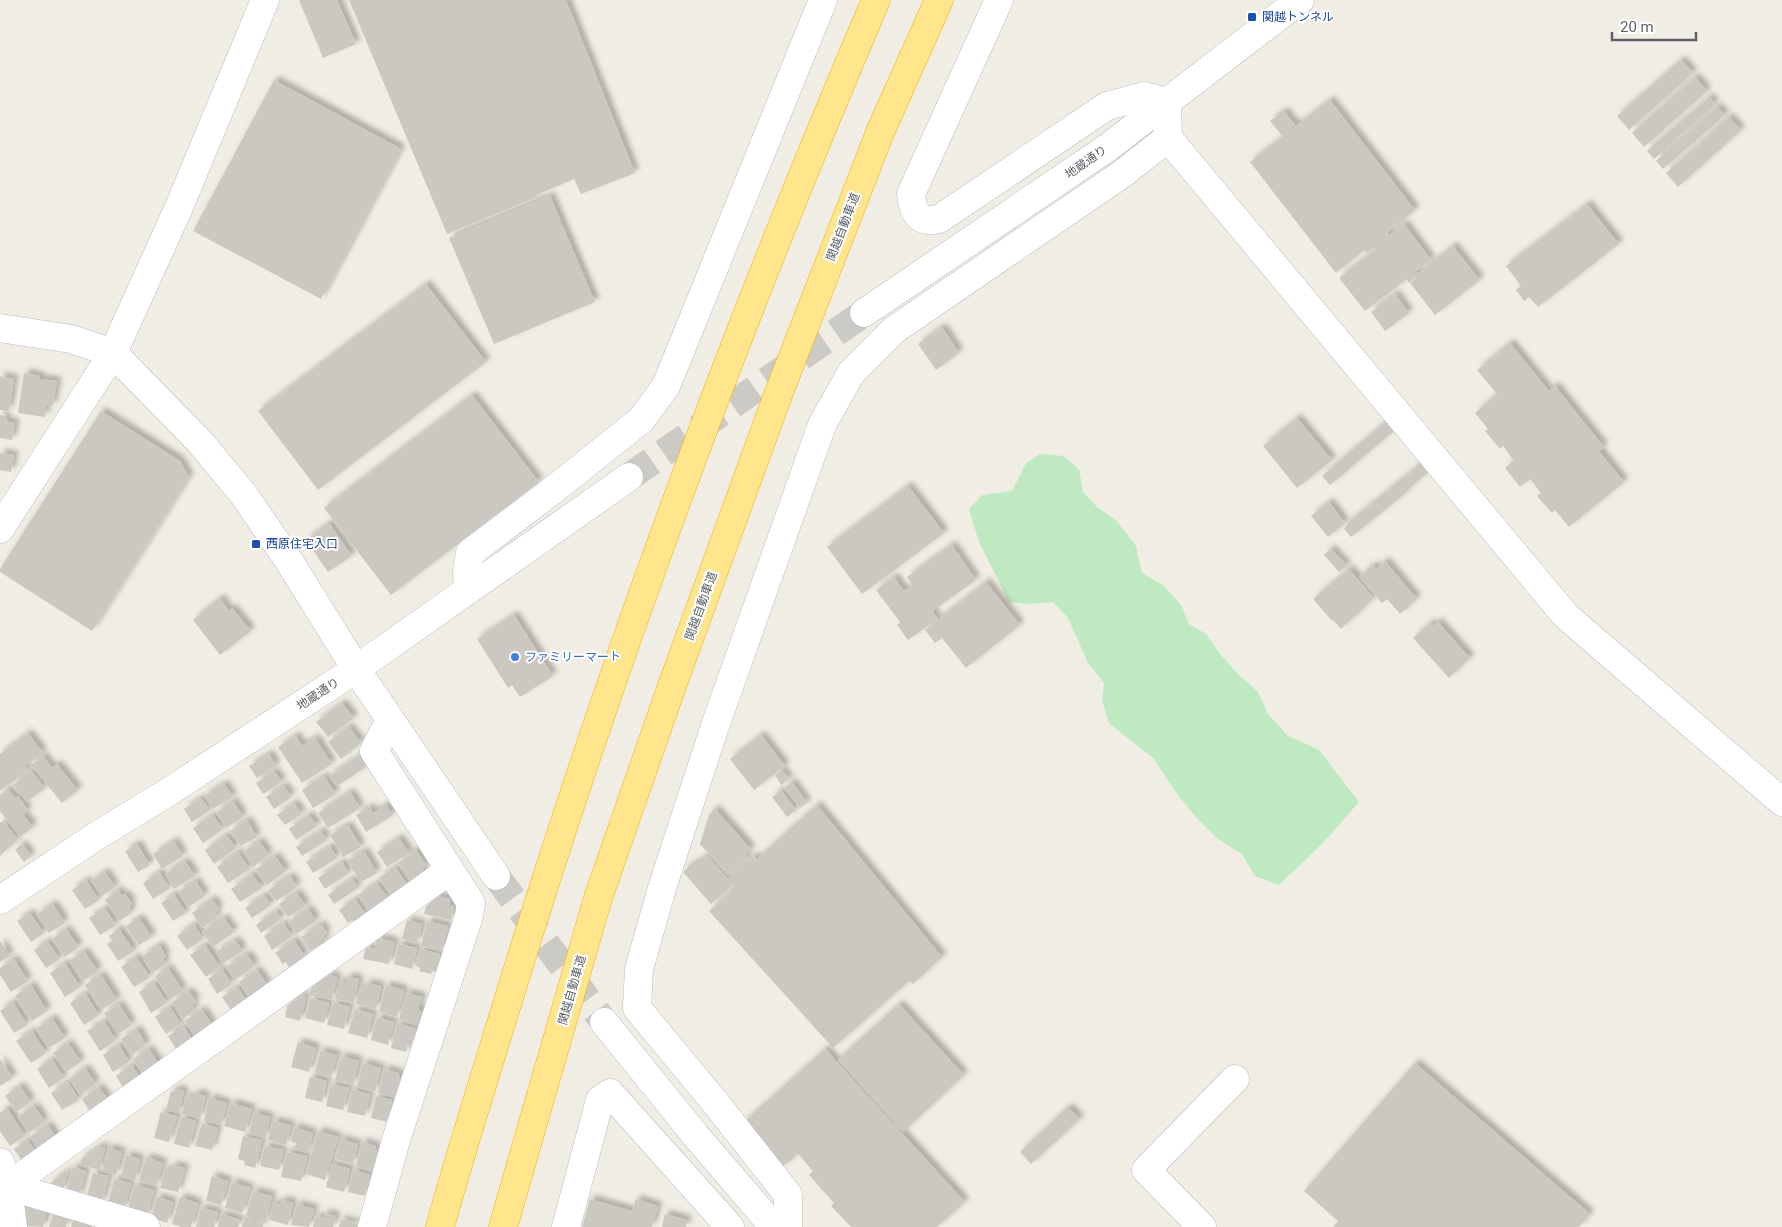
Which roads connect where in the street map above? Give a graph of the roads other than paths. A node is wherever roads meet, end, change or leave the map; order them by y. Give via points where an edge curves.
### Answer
1 (265, 0) edge
2 (823, 0) edge
3 (876, 0) edge
4 (939, 0) edge
5 (999, 0) edge
6 (1300, 0) edge
7 (1166, 102) junction
8 (1168, 138) junction
9 (864, 313) tunnel mouth
10 (0, 328) edge
11 (113, 353) junction
12 (629, 477) tunnel mouth
13 (0, 529) edge
14 (468, 590) junction
15 (356, 669) junction
16 (390, 720) junction
17 (1782, 802) edge
18 (450, 870) junction
19 (496, 876) tunnel mouth
20 (1, 897) edge
21 (604, 1022) tunnel mouth
22 (1235, 1079) dead end
23 (4, 1174) edge
24 (13, 1227) edge
25 (146, 1227) edge
26 (372, 1227) edge
27 (440, 1227) edge
28 (503, 1227) edge
29 (566, 1227) edge
30 (730, 1227) edge
31 (774, 1227) edge
32 (788, 1227) edge
33 (1202, 1227) edge

1 - 11 street via 179,207
2 - 14 street via 666,386 641,420 470,553
3 - 27 highway via 722,377 608,692 545,881
4 - 28 highway, 関越自動車道 via 877,139 778,395 673,683 598,898
5 - 7 street via 912,194 913,209 921,218 939,219 1107,106 1144,96
6 - 7 street, 地蔵通り
7 - 8 street
7 - 9 street, 地蔵通り via 1107,148
8 - 17 street via 1566,616
8 - 32 street via 1122,174 894,330 851,373 822,425 774,555 662,888 639,969 638,1008 788,1195
10 - 11 street via 71,339
11 - 13 street
11 - 15 street via 200,442 244,495
12 - 14 street, 地蔵通り
14 - 15 street, 地蔵通り
15 - 16 street
15 - 20 street, 地蔵通り
16 - 18 street via 374,751
16 - 19 street
18 - 23 street
18 - 26 street via 472,903 396,1140
21 - 31 street
22 - 33 street via 1146,1170
23 - 24 street
23 - 25 street
29 - 30 street via 600,1100 610,1093

